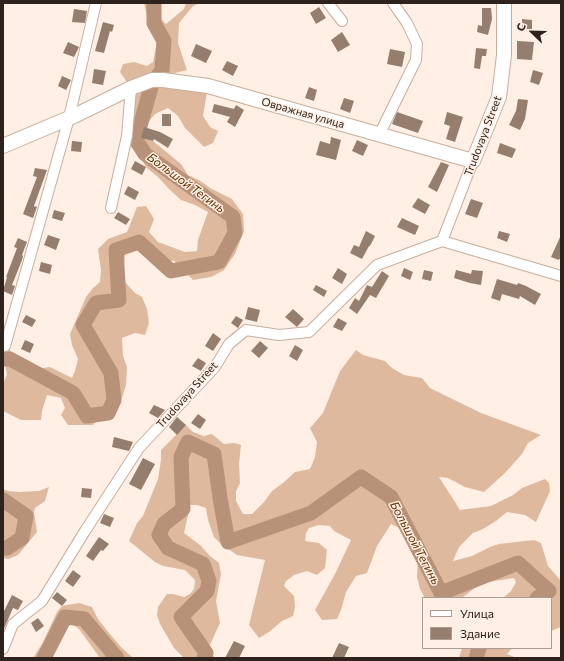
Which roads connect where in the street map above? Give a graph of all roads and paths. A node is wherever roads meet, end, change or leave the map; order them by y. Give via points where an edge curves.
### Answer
1 (96, 3) edge
2 (328, 3) edge
3 (393, 3) edge
4 (504, 3) edge
5 (342, 21) dead end
6 (131, 88) junction
7 (69, 118) junction
8 (379, 135) junction
9 (3, 146) edge
10 (473, 161) junction
11 (111, 208) dead end
12 (442, 241) junction
13 (561, 276) edge
14 (3, 346) edge
15 (3, 649) edge

1 - 7 street
2 - 5 street
3 - 8 street via 417,44 416,60
4 - 10 street, Trudovaya Street via 504,55 499,97
6 - 7 street, Овражная улица
6 - 8 street, Овражная улица via 158,80 208,86
6 - 11 street via 127,136
7 - 9 street, Овражная улица
7 - 14 street
8 - 10 street, Овражная улица
10 - 12 street, Trudovaya Street
12 - 13 street
12 - 15 street, Trudovaya Street via 377,265 309,332 279,335 246,330 229,344 215,367 139,448 42,601 14,624

